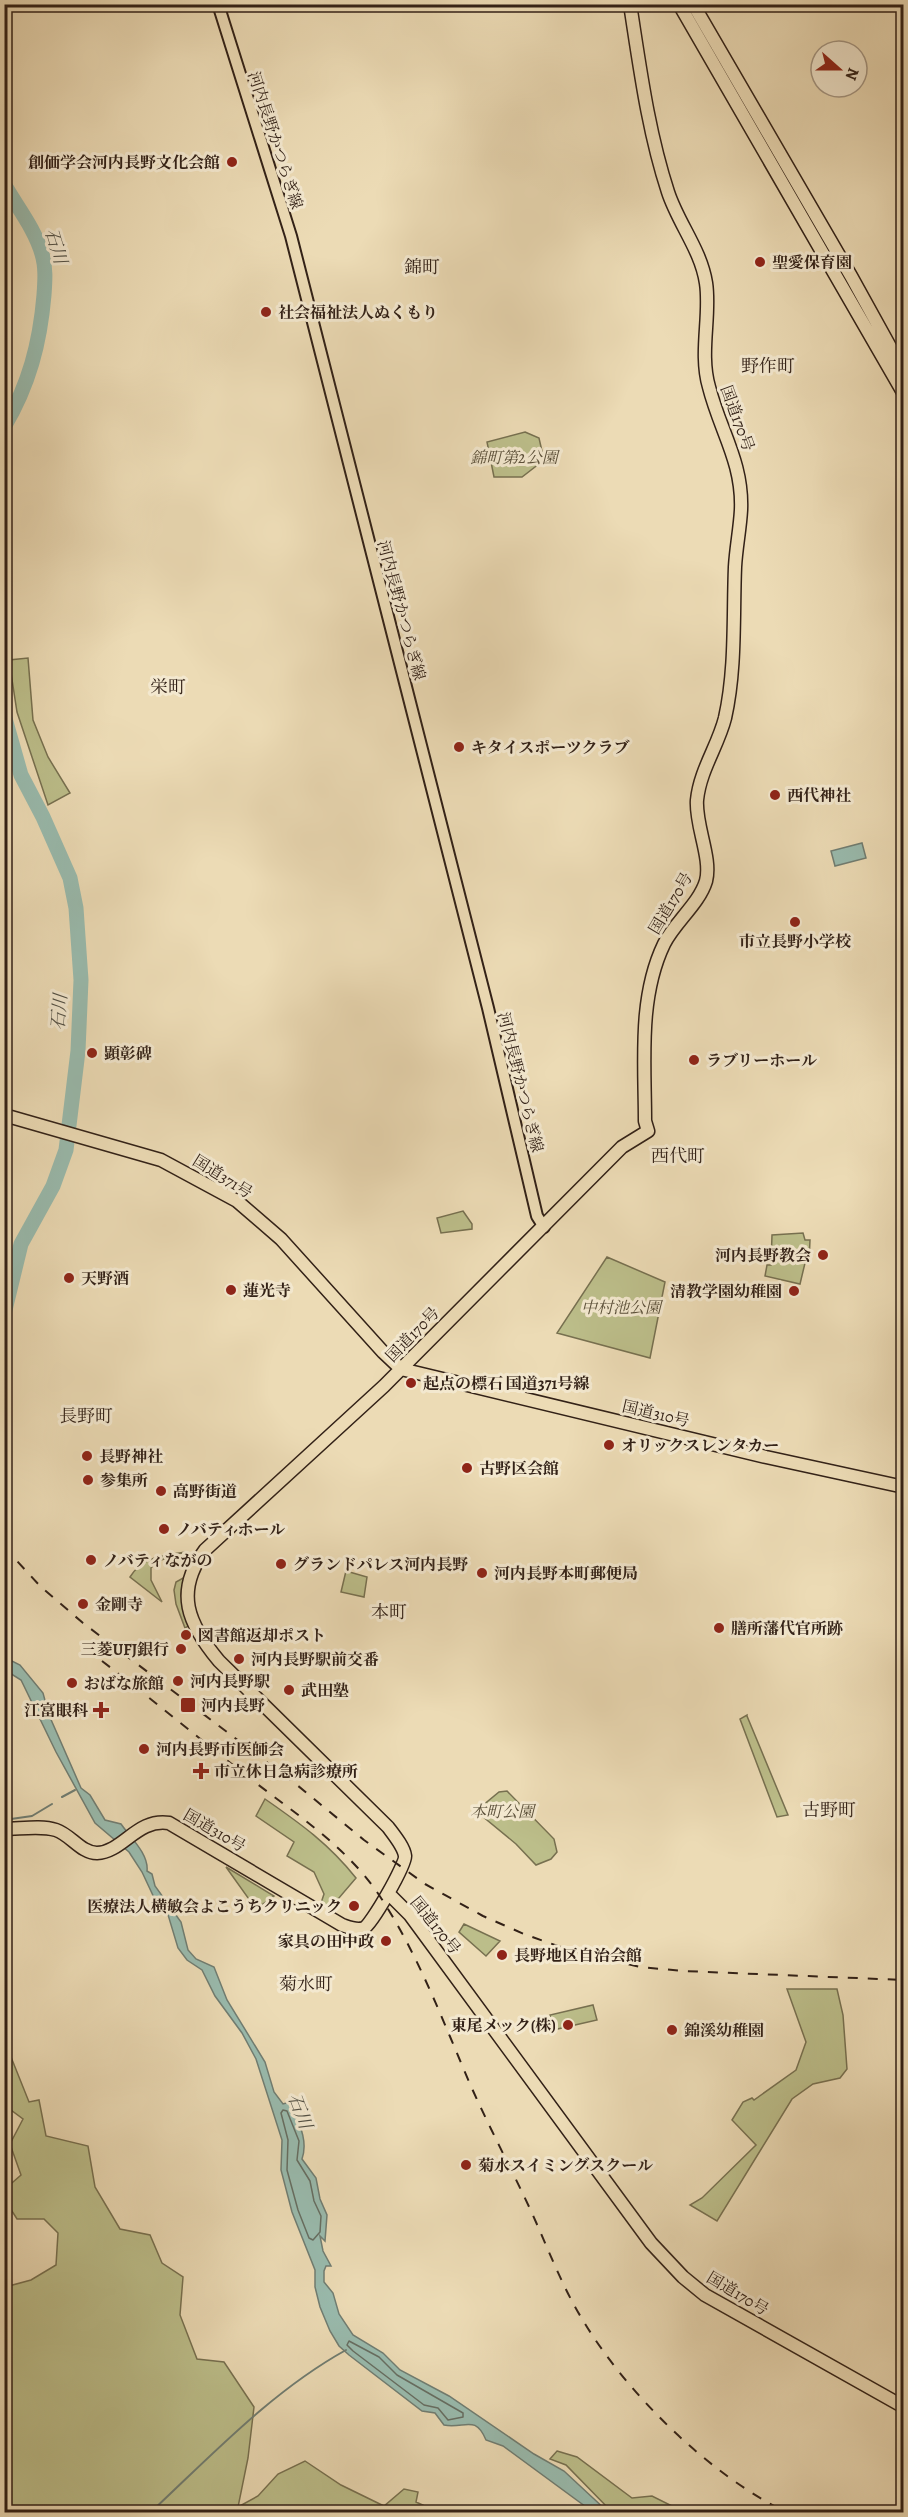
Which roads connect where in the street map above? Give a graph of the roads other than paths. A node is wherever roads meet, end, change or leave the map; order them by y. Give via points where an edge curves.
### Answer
1 (218, 4) edge
2 (630, 4) edge
3 (679, 4) edge
4 (693, 4) edge
5 (903, 372) edge
6 (903, 394) edge
7 (4, 1115) edge
8 (544, 1227) junction
9 (401, 1369) junction
10 (903, 1487) edge
11 (4, 1829) edge
12 (388, 1893) junction
13 (903, 2407) edge

1 - 8 main road, 河内長野かつらぎ線 via 293,242 488,1008 537,1216
2 - 8 highway, 国道170号 via 653,141 674,210 698,257 706,284 706,372 740,476 734,649 725,717 697,800 706,880 665,942 648,992 648,1131 622,1147
3 - 6 highway
4 - 5 highway
7 - 9 highway, 国道371号 via 161,1160 237,1201 281,1239
8 - 9 highway, 国道170号
9 - 10 highway, 国道310号
9 - 12 highway, 国道170号 via 205,1550 191,1572 186,1596 196,1630 219,1661 392,1832 405,1860
11 - 12 highway, 国道310号 via 52,1829 89,1852 100,1852 138,1829 162,1822 176,1826 349,1928 368,1926
12 - 13 highway, 国道170号 via 417,1924 651,2243 683,2277 705,2295

